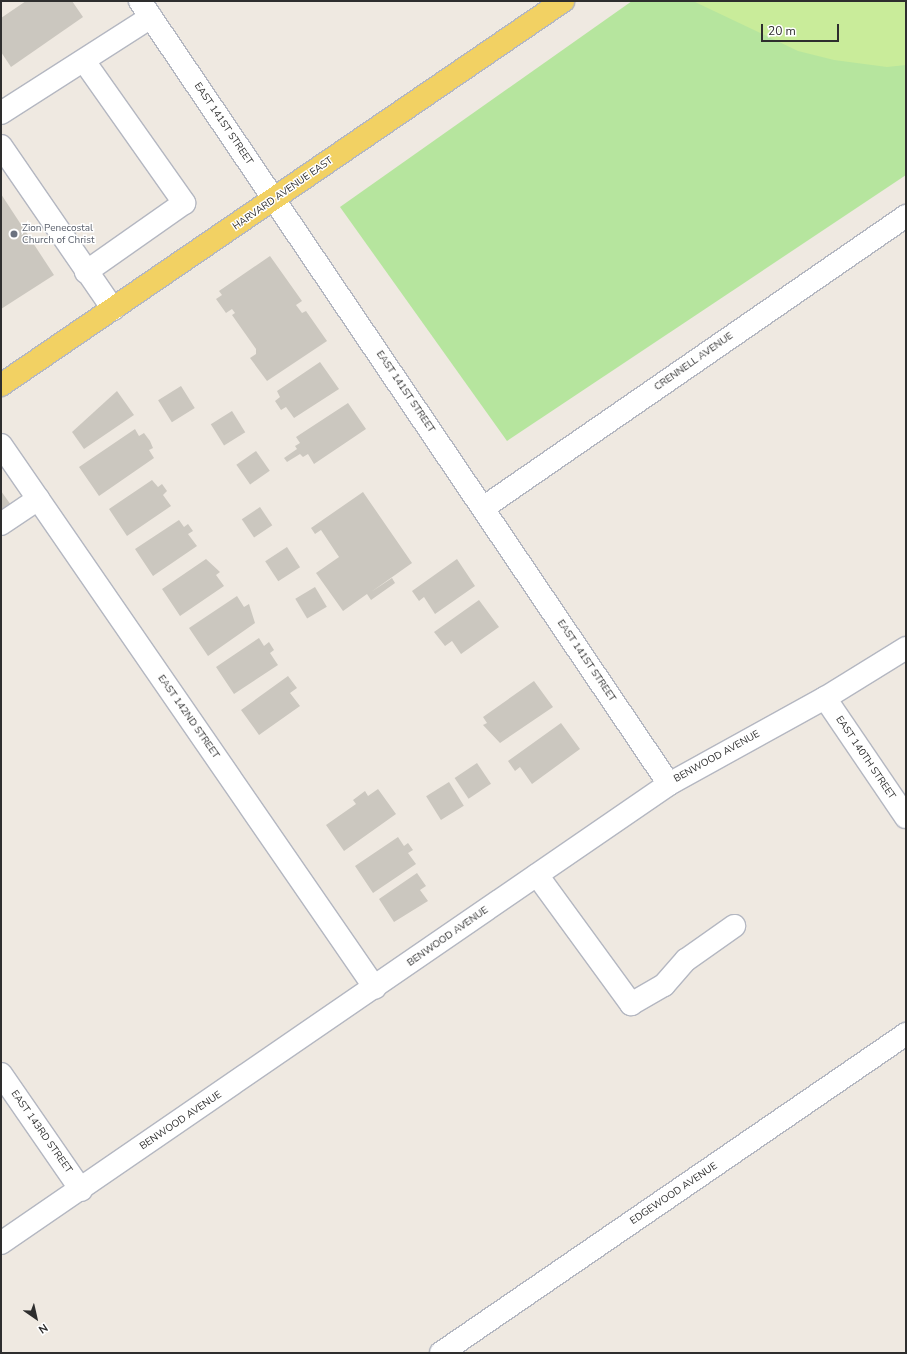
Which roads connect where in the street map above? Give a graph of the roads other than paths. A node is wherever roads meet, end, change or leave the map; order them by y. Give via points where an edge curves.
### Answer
1 (563, 1) edge
2 (145, 9) edge
3 (84, 61) junction
4 (1, 113) edge
5 (1, 146) edge
6 (275, 200) junction
7 (906, 216) edge
8 (86, 272) junction
9 (113, 309) junction
10 (1, 385) edge
11 (1, 446) edge
12 (38, 499) junction
13 (483, 508) junction
14 (1, 524) edge
15 (906, 648) edge
16 (825, 698) junction
17 (669, 784) junction
18 (906, 817) edge
19 (537, 875) junction
20 (734, 926) dead end
21 (375, 988) junction
22 (906, 1034) edge
23 (1, 1074) edge
24 (81, 1190) junction
25 (1, 1243) edge
26 (441, 1353) edge

1 - 6 main road, HARVARD AVENUE EAST
2 - 3 street
2 - 6 street, EAST 141ST STREET
3 - 4 street
3 - 8 street via 184,204
5 - 8 street
6 - 9 main road, HARVARD AVENUE EAST
6 - 13 street, EAST 141ST STREET
7 - 13 street, CRENNELL AVENUE
8 - 9 street
9 - 10 main road, HARVARD AVENUE EAST
11 - 12 street, EAST 142ND STREET
12 - 14 street
12 - 21 street, EAST 142ND STREET
13 - 17 street, EAST 141ST STREET
15 - 16 street, BENWOOD AVENUE
16 - 17 street, BENWOOD AVENUE
16 - 18 street, EAST 140TH STREET
17 - 19 street, BENWOOD AVENUE
19 - 20 street via 631,1004 664,985 686,960
19 - 21 street, BENWOOD AVENUE
21 - 24 street, BENWOOD AVENUE
22 - 26 street, EDGEWOOD AVENUE
23 - 24 street, EAST 143RD STREET
24 - 25 street, BENWOOD AVENUE

